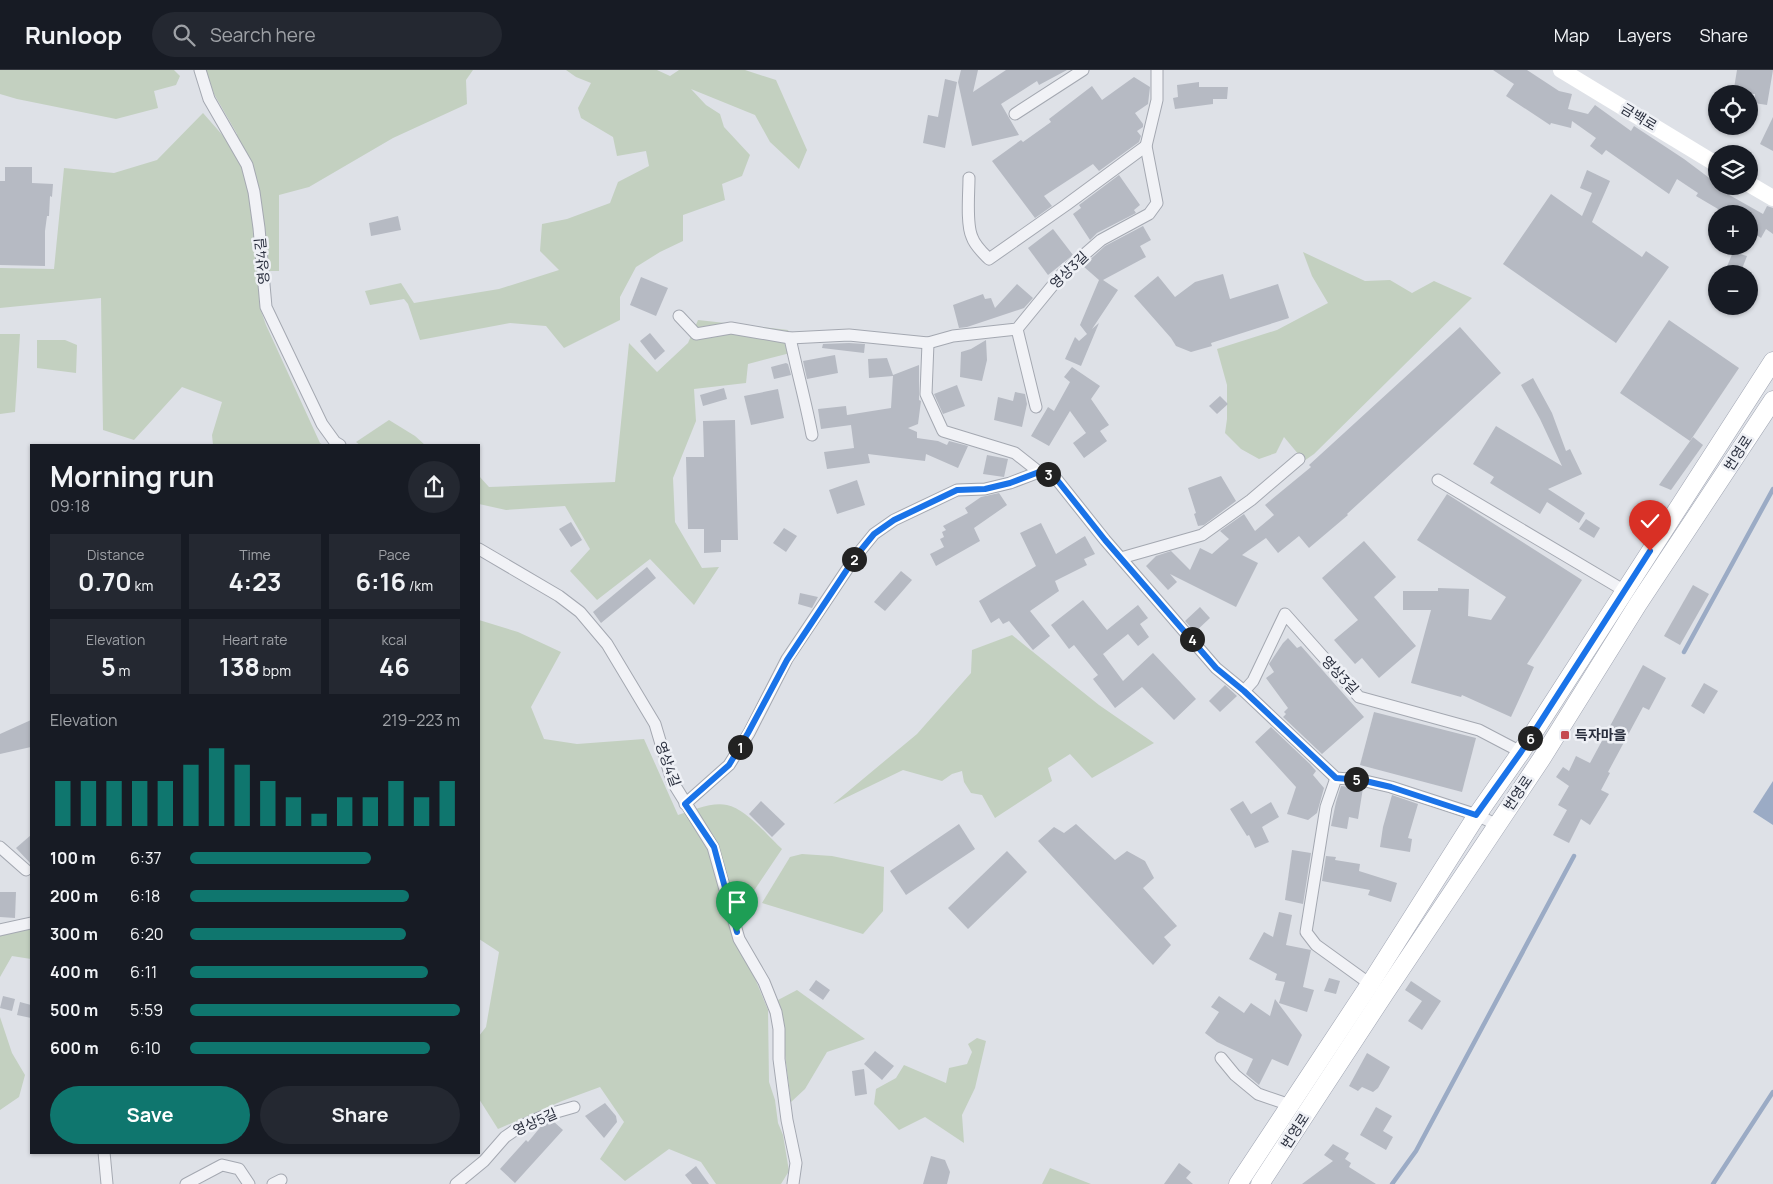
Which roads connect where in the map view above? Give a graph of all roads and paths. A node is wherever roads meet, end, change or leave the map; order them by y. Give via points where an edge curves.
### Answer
1 (200, 70) edge
2 (1083, 70) edge
3 (1157, 70) edge
4 (1561, 70) edge
5 (1067, 74) edge
6 (1015, 114) dead end
7 (1146, 146) junction
8 (1708, 159) edge
9 (969, 178) dead end
10 (1758, 189) edge
11 (1773, 198) edge
12 (679, 316) dead end
13 (1017, 329) junction
14 (790, 338) junction
15 (928, 343) junction
16 (1773, 361) edge
17 (1773, 400) edge
18 (1036, 407) dead end
19 (812, 435) dead end
20 (338, 444) edge
21 (1299, 459) dead end
22 (1039, 472) junction
23 (1438, 480) dead end
24 (480, 550) edge
25 (1121, 558) junction
26 (1625, 590) junction
27 (1244, 691) junction
28 (1521, 752) junction
29 (1336, 778) junction
30 (685, 804) junction
31 (1476, 815) junction
32 (1497, 825) junction
33 (0, 847) edge
34 (26, 870) dead end
35 (30, 923) edge
36 (0, 930) edge
37 (1370, 984) junction
38 (1222, 1058) dead end
39 (1290, 1106) junction
40 (574, 1107) dead end
41 (104, 1154) edge
42 (107, 1184) edge
43 (186, 1184) edge
44 (250, 1184) edge
45 (456, 1184) edge
46 (793, 1184) edge
47 (1238, 1184) edge
48 (1260, 1184) edge

1 - 20 street, 영상4길 via 209,99 247,166 259,228 266,307 322,424
2 - 5 street
3 - 7 street, 영상3길 via 1157,100
4 - 8 street, 금백로
5 - 6 street
7 - 9 street via 989,259 971,237
7 - 13 street, 영상3길 via 1157,203 1149,214 1101,240 1062,274
10 - 11 street
12 - 14 street via 696,334 731,328
13 - 15 street via 953,336
13 - 18 street
14 - 15 street via 849,335
14 - 19 street
15 - 22 street via 926,394 943,431 1015,454
16 - 26 main road, 번영로
17 - 32 main road, 번영로
21 - 25 street via 1251,500 1202,535
22 - 25 street via 1054,476
22 - 30 street via 985,489 957,490 894,520 874,534 787,660 729,765
23 - 26 street
24 - 30 street, 영상4길 via 559,596 594,627 655,724 672,781
25 - 27 street via 1216,668
26 - 28 main road, 번영로
27 - 28 street, 영상3길 via 1253,681 1285,614 1359,697 1479,730
27 - 29 street
28 - 31 main road, 번영로
29 - 31 street via 1368,782
29 - 37 street via 1326,807 1306,932 1316,945
30 - 46 street, 영상4길 via 714,847 739,939 764,982 776,1012 786,1113 796,1163
31 - 32 street
31 - 37 main road, 번영로
32 - 48 main road, 번영로
33 - 34 street
35 - 36 street
37 - 39 main road, 번영로
38 - 39 street via 1235,1075 1258,1094
39 - 47 main road, 번영로
40 - 45 street, 영상5길 via 546,1114 521,1126
41 - 42 street
43 - 44 street via 222,1165 239,1168

